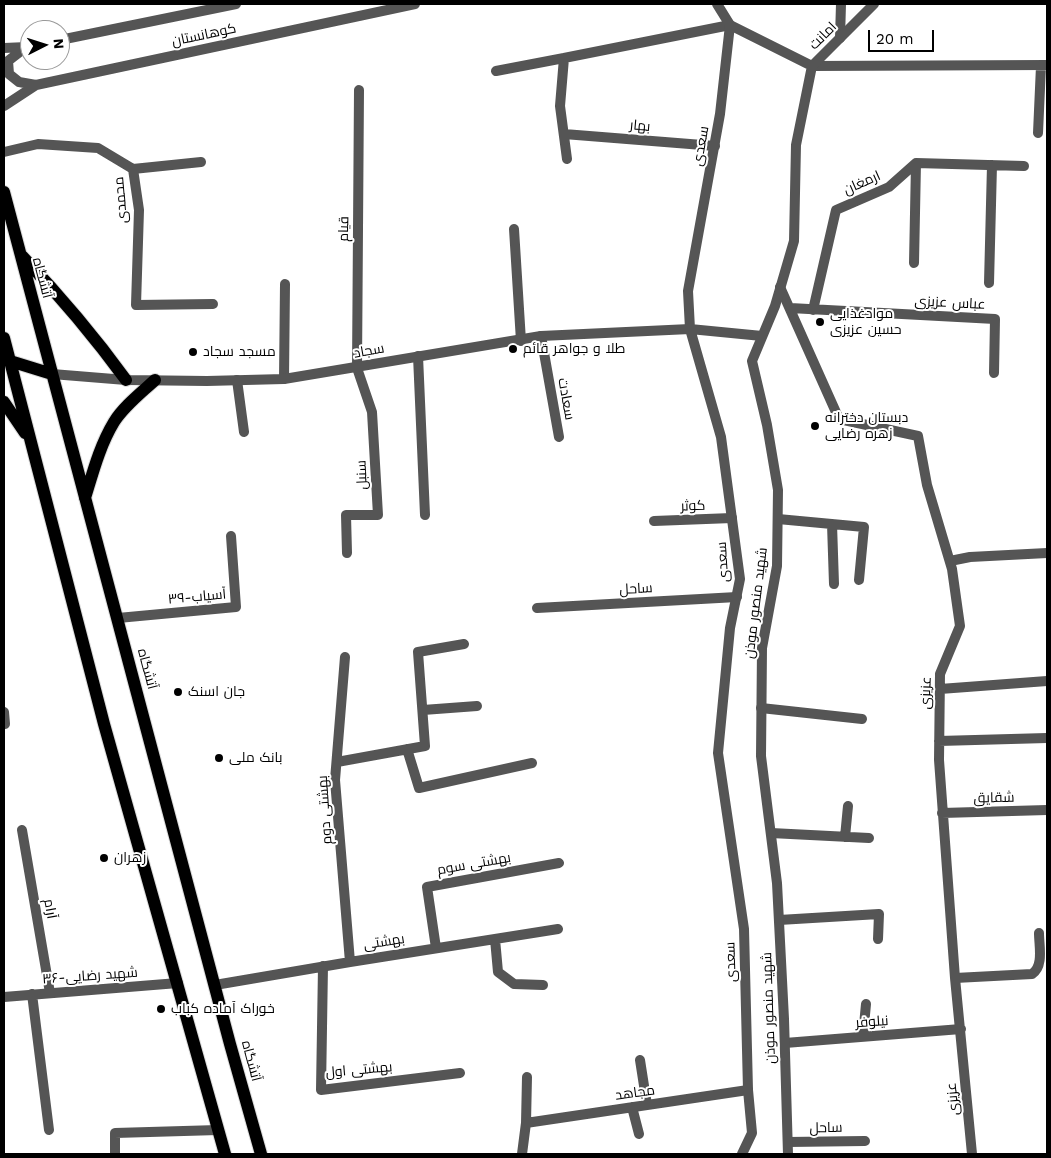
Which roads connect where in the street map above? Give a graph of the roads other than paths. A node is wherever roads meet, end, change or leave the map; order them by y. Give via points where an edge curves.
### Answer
1 (236, 4) edge
2 (415, 4) edge
3 (717, 4) edge
4 (841, 4) edge
5 (874, 4) edge
6 (730, 25) junction
7 (70, 38) edge
8 (840, 38) junction
9 (20, 47) edge
10 (4, 48) edge
11 (20, 53) edge
12 (564, 58) junction
13 (812, 66) junction
14 (1044, 66) edge
15 (496, 71) dead end
16 (36, 85) junction
17 (359, 90) dead end
18 (4, 106) edge
19 (1038, 133) dead end
20 (564, 134) junction
21 (715, 146) junction
22 (4, 152) edge
23 (567, 159) dead end
24 (201, 162) dead end
25 (916, 163) junction
26 (992, 166) junction
27 (1024, 166) dead end
28 (133, 169) junction
29 (4, 192) edge
30 (514, 229) dead end
31 (20, 254) junction
32 (914, 263) dead end
33 (989, 283) dead end
34 (286, 284) dead end
35 (780, 287) junction
36 (213, 304) dead end
37 (790, 308) junction
38 (813, 310) junction
39 (690, 329) junction
40 (542, 336) junction
41 (762, 336) junction
42 (4, 338) edge
43 (521, 341) junction
44 (418, 356) junction
45 (10, 362) junction
46 (356, 368) junction
47 (994, 373) dead end
48 (52, 374) junction
49 (284, 379) junction
50 (126, 380) junction
51 (154, 380) junction
52 (237, 380) junction
53 (4, 402) edge
54 (244, 432) dead end
55 (559, 438) dead end
56 (31, 441) junction
57 (85, 498) junction
58 (425, 515) dead end
59 (732, 518) junction
60 (778, 519) junction
61 (654, 521) dead end
62 (832, 524) junction
63 (231, 536) dead end
64 (347, 553) dead end
65 (1047, 553) edge
66 (950, 562) junction
67 (859, 580) dead end
68 (834, 584) dead end
69 (737, 597) junction
70 (537, 608) dead end
71 (118, 618) junction
72 (464, 644) dead end
73 (345, 657) dead end
74 (1047, 681) edge
75 (940, 689) junction
76 (477, 706) dead end
77 (761, 708) junction
78 (423, 710) junction
79 (4, 712) edge
80 (862, 719) dead end
81 (5, 724) dead end
82 (1047, 738) edge
83 (939, 741) junction
84 (407, 749) junction
85 (337, 762) junction
86 (532, 763) dead end
87 (848, 806) dead end
88 (1047, 810) edge
89 (942, 813) junction
90 (22, 830) dead end
91 (771, 833) junction
92 (845, 837) junction
93 (869, 838) dead end
94 (559, 863) dead end
95 (779, 920) junction
96 (558, 929) dead end
97 (1039, 933) dead end
98 (494, 939) junction
99 (878, 939) dead end
100 (436, 948) junction
101 (350, 962) junction
102 (323, 966) junction
103 (955, 978) junction
104 (178, 983) junction
105 (215, 985) junction
106 (543, 985) dead end
107 (50, 993) junction
108 (32, 994) junction
109 (4, 997) edge
110 (866, 1004) dead end
111 (961, 1029) junction
112 (863, 1036) junction
113 (785, 1043) junction
114 (640, 1060) dead end
115 (460, 1073) dead end
116 (527, 1077) dead end
117 (748, 1090) junction
118 (647, 1105) junction
119 (632, 1107) junction
120 (526, 1123) junction
121 (49, 1130) dead end
122 (218, 1130) junction
123 (639, 1134) dead end
124 (865, 1141) dead end
125 (788, 1142) junction
126 (115, 1154) edge
127 (225, 1154) edge
128 (261, 1154) edge
129 (522, 1154) edge
130 (742, 1154) edge
131 (788, 1154) edge
132 (972, 1154) edge

1 - 7 street, کوهانستان
2 - 16 street, کوهانستان
3 - 6 street
4 - 8 street
5 - 8 street, امانت
6 - 12 street
6 - 13 street
6 - 21 street, سعدی
8 - 13 street, امانت
9 - 10 street
11 - 16 street via 8,62 9,74 18,82
12 - 15 street
12 - 20 street via 560,106
13 - 14 street
13 - 35 street, شهید منصور موذن via 796,145 794,241
14 - 19 street
16 - 18 street, کوهانستان
17 - 46 street, قیام
20 - 21 street, بهار
20 - 23 street
21 - 39 street, سعدی via 688,291
22 - 28 street, محمدی via 38,144 98,148
24 - 28 street
25 - 26 street
25 - 32 street
25 - 38 street, ارمغان via 890,187 836,210
26 - 27 street
26 - 33 street
28 - 36 street, محمدی via 138,210 136,305
29 - 31 main road, آتشگاه
30 - 43 street
31 - 48 main road, آتشگاه
31 - 50 main road via 98,341
34 - 49 street
35 - 37 street, عزیزی
35 - 41 street, شهید منصور موذن
37 - 38 street, عباس عزیزی
37 - 66 street, عزیزی via 839,418 918,436 927,485
38 - 47 street, عباس عزیزی via 995,319
39 - 40 street, سجاد
39 - 41 street, سجاد
39 - 59 street, سعدی via 721,437
40 - 43 street, سجاد
40 - 55 street, سعادت
41 - 60 street, شهید منصور موذن via 752,361 775,471
42 - 45 main road
43 - 44 street, سجاد
44 - 46 street, سجاد
44 - 58 street
45 - 48 main road
45 - 56 main road
46 - 49 street, سجاد
46 - 64 street, سنبل via 372,412 378,515 346,515
48 - 50 street, سجاد
48 - 57 main road, آتشگاه
49 - 52 street, سجاد
50 - 51 street, سجاد
51 - 52 street, سجاد
51 - 57 main road via 114,421 97,456
52 - 54 street
53 - 56 main road
56 - 104 main road via 104,724
57 - 71 main road, آتشگاه
59 - 61 street, کوثر
59 - 69 street, سعدی via 740,579
60 - 62 street
60 - 77 street, شهید منصور موذن via 777,566 762,648
62 - 67 street via 864,527
62 - 68 street
63 - 71 street, ۳۹-آسیاب via 236,607
65 - 66 street via 970,557
66 - 75 street, عزیزی via 960,626 940,674
69 - 70 street, ساحل
69 - 117 street, سعدی via 730,628 718,753 744,929
71 - 105 main road, آتشگاه
72 - 78 street via 418,652
73 - 85 street, بهشتی دوم
74 - 75 street
75 - 83 street, عزیزی
76 - 78 street
77 - 80 street
77 - 91 street, شهید منصور موذن via 761,756
78 - 84 street via 425,746
79 - 81 street
82 - 83 street
83 - 89 street, عزیزی
84 - 85 street
84 - 86 street via 419,788
85 - 101 street, بهشتی دوم via 335,780
87 - 92 street
88 - 89 street, شقایق
89 - 103 street, عزیزی
90 - 107 street, آرام
91 - 92 street
91 - 95 street, شهید منصور موذن
92 - 93 street
94 - 100 street, بهشتی سوم via 426,887
95 - 99 street via 879,914
95 - 113 street, شهید منصور موذن
96 - 98 street, بهشتی
97 - 103 street via 1039,964 1032,974
98 - 100 street, بهشتی
98 - 106 street via 498,972 514,984
100 - 101 street, بهشتی
101 - 102 street, بهشتی
102 - 105 street, بهشتی
102 - 115 street, بهشتی اول via 321,1090
103 - 111 street, عزیزی
104 - 107 street, ۳۶-شهید رضایی
104 - 122 main road
105 - 128 main road, آتشگاه
107 - 108 street, ۳۶-شهید رضایی
108 - 109 street, ۳۶-شهید رضایی
108 - 121 street
110 - 112 street
111 - 112 street, نیلوفر
111 - 132 street, عزیزی
112 - 113 street, نیلوفر
113 - 125 street, شهید منصور موذن
114 - 118 street
116 - 120 street
117 - 118 street, مجاهد
117 - 130 street, سعدی via 752,1133
118 - 119 street, مجاهد
119 - 120 street, مجاهد
119 - 123 street
120 - 129 street
122 - 126 street via 115,1133
122 - 127 main road
124 - 125 street, ساحل
125 - 131 street, شهید منصور موذن

